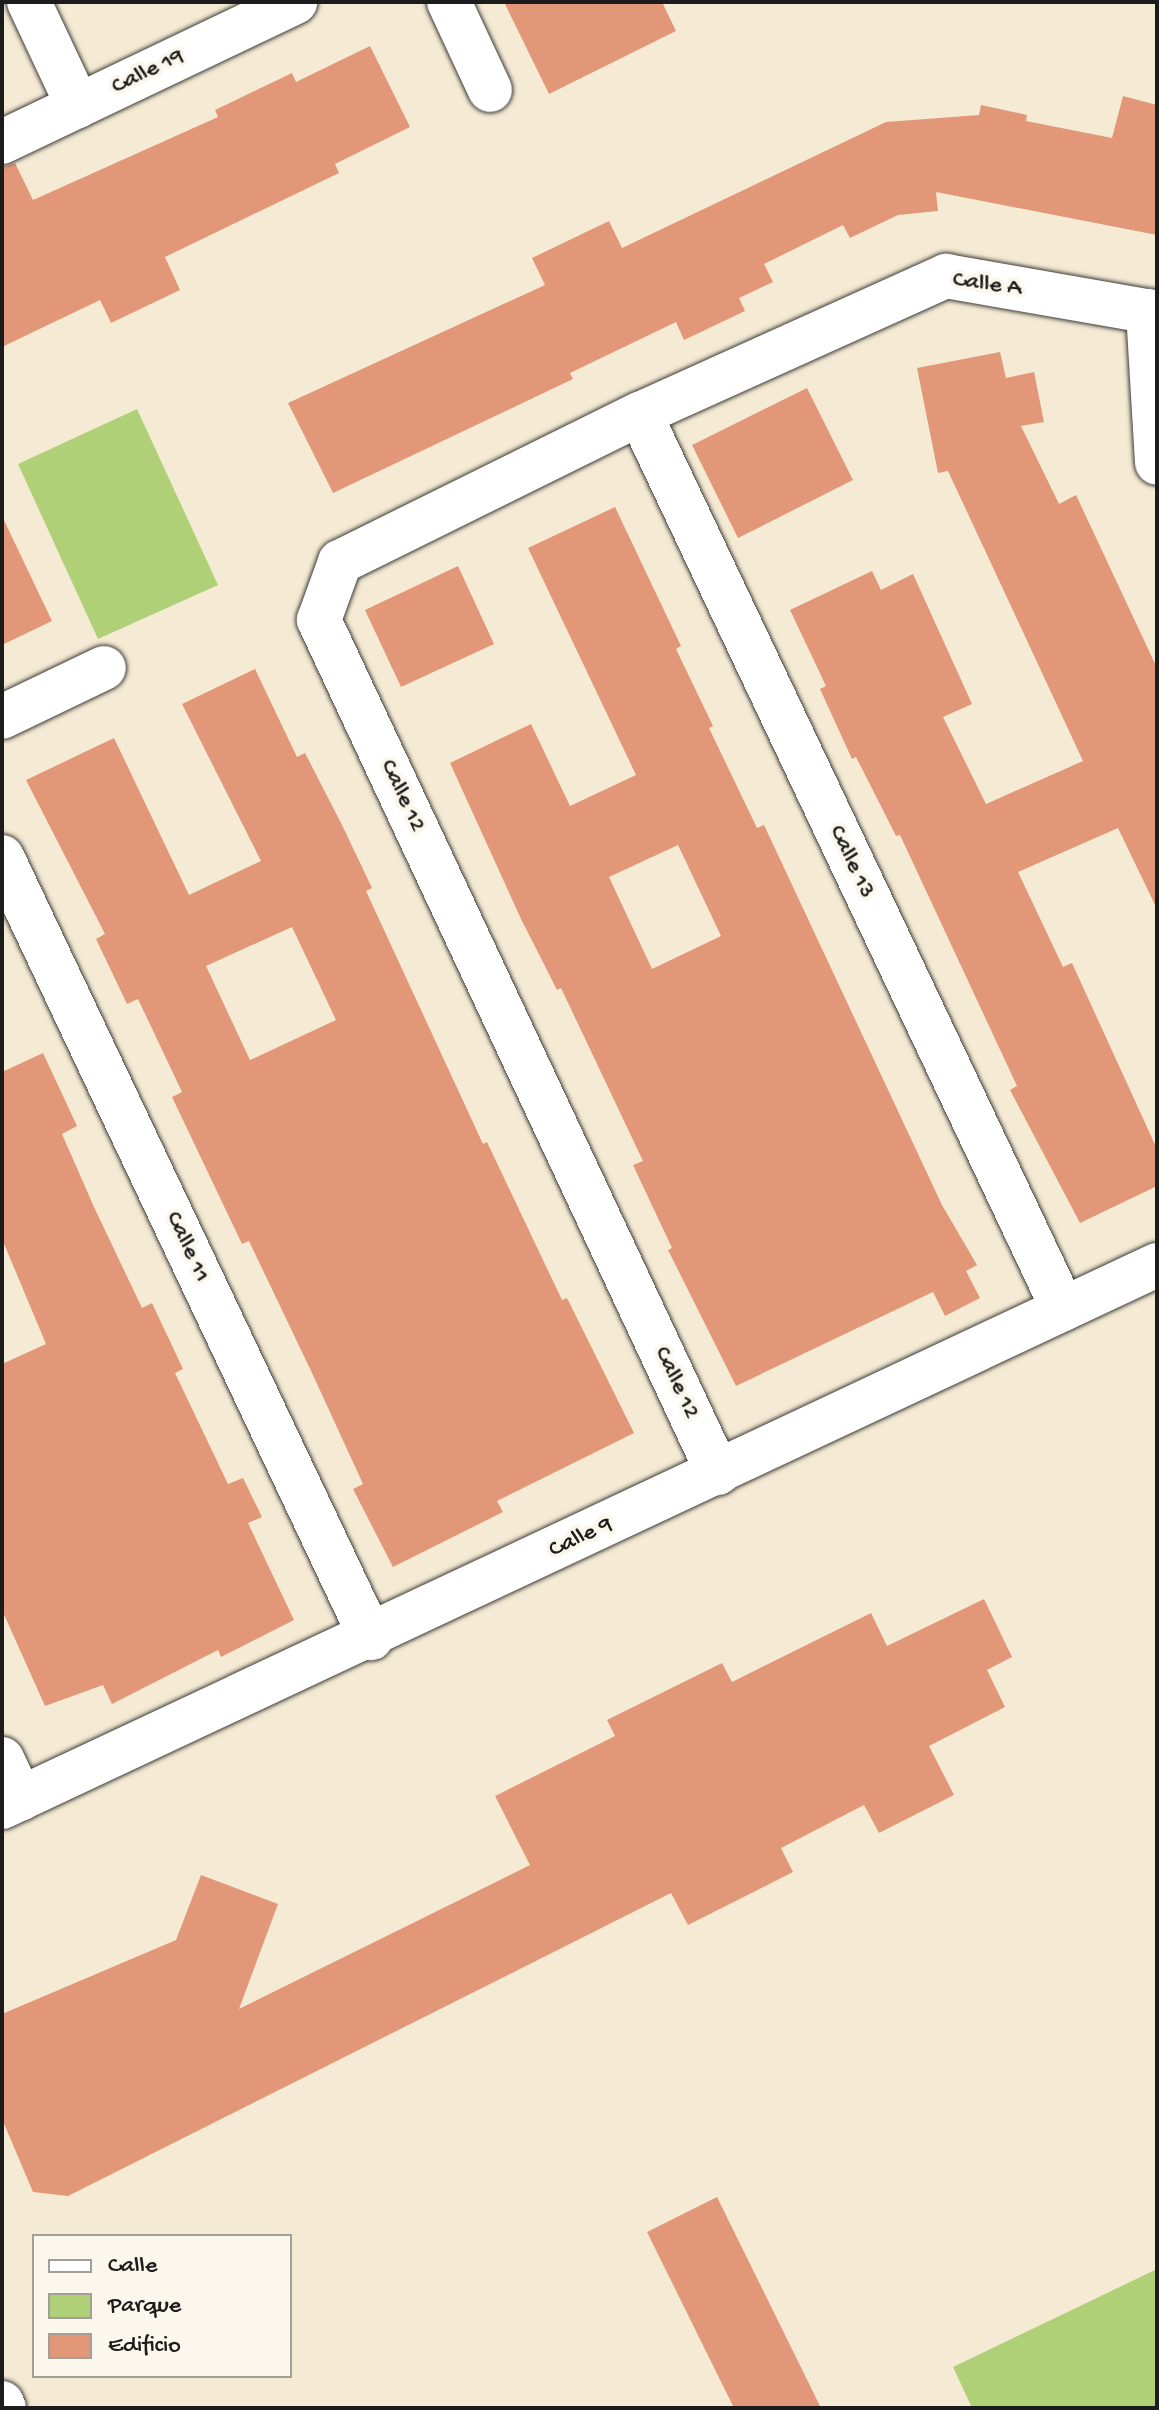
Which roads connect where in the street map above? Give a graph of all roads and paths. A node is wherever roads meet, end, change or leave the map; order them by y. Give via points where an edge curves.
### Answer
1 (29, 2) edge
2 (295, 2) edge
3 (449, 2) edge
4 (490, 90) dead end
5 (78, 106) junction
6 (2, 142) edge
7 (1152, 312) edge
8 (783, 350) joint
9 (640, 414) junction
10 (1157, 463) edge
11 (104, 668) dead end
12 (2, 717) edge
13 (2, 857) edge
14 (1157, 1265) edge
15 (1063, 1309) junction
16 (718, 1473) junction
17 (371, 1638) junction
18 (2, 1759) edge
19 (11, 1803) edge

1 - 5 street
2 - 5 street, Calle 19
3 - 4 street
5 - 6 street, Calle 19
7 - 8 street, Calle A via 946,276
7 - 10 street
8 - 9 street, Calle 12
9 - 15 street, Calle 13
9 - 16 street, Calle 12 via 340,562 319,620
11 - 12 street
13 - 17 street, Calle 11
14 - 15 street, Calle 9
15 - 16 street, Calle 9
16 - 17 street, Calle 9
17 - 19 street, Calle 9
18 - 19 street

